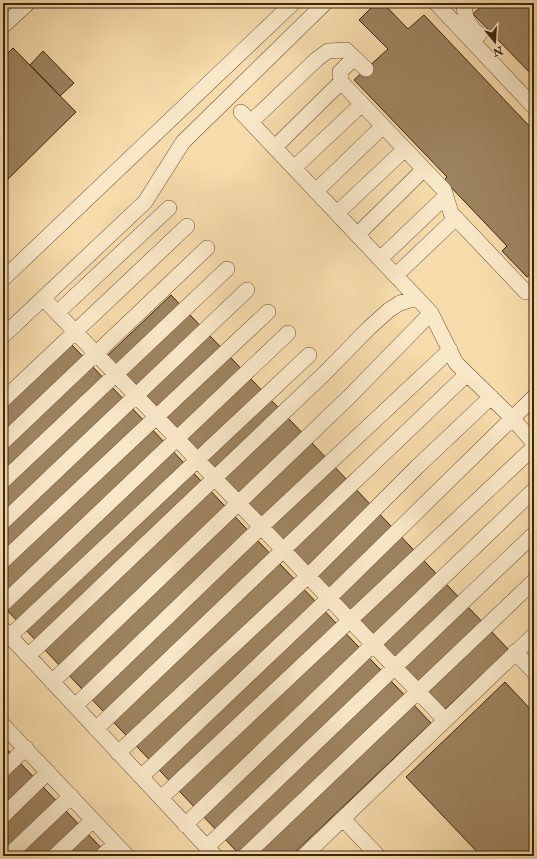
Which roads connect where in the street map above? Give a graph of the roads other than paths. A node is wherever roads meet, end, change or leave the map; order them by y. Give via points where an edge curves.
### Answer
1 (28, 3) edge
2 (293, 3) edge
3 (325, 3) edge
4 (436, 3) edge
5 (464, 3) edge
6 (3, 26) edge
7 (354, 58) junction
8 (366, 70) dead end
9 (341, 82) junction
10 (534, 92) edge
11 (362, 104) junction
12 (534, 107) edge
13 (383, 126) junction
14 (275, 147) junction
15 (405, 149) junction
16 (294, 168) junction
17 (424, 169) junction
18 (316, 191) junction
19 (446, 196) junction
20 (169, 208) dead end
21 (337, 213) junction
22 (456, 218) junction
23 (187, 226) dead end
24 (357, 235) junction
25 (207, 248) dead end
26 (380, 259) junction
27 (227, 269) dead end
28 (396, 275) junction
29 (3, 279) edge
30 (247, 290) dead end
31 (530, 292) edge
32 (43, 298) junction
33 (417, 298) junction
34 (57, 312) junction
35 (268, 312) dead end
36 (431, 313) junction
37 (75, 332) junction
38 (288, 333) dead end
39 (3, 336) edge
40 (450, 350) junction
41 (96, 353) junction
42 (309, 355) dead end
43 (116, 374) junction
44 (467, 374) junction
45 (136, 396) junction
46 (491, 397) junction
47 (534, 397) edge
48 (3, 400) edge
49 (156, 416) junction
50 (512, 418) junction
51 (177, 438) junction
52 (3, 442) edge
53 (534, 443) edge
54 (534, 447) edge
55 (197, 460) junction
56 (215, 478) junction
57 (3, 481) edge
58 (534, 490) edge
59 (239, 503) junction
60 (3, 522) edge
61 (261, 527) junction
62 (534, 534) edge
63 (284, 550) junction
64 (3, 561) edge
65 (308, 576) junction
66 (534, 581) edge
67 (329, 598) junction
68 (3, 604) edge
69 (351, 621) junction
70 (6, 633) edge
71 (534, 635) edge
72 (374, 645) junction
73 (515, 652) junction
74 (28, 656) junction
75 (396, 668) junction
76 (534, 672) edge
77 (52, 682) junction
78 (418, 691) junction
79 (75, 706) junction
80 (445, 720) junction
81 (3, 725) edge
82 (96, 729) junction
83 (26, 748) junction
84 (118, 753) junction
85 (3, 770) edge
86 (48, 772) junction
87 (141, 777) junction
88 (70, 796) junction
89 (161, 798) junction
90 (3, 816) edge
91 (343, 819) junction
92 (93, 820) junction
93 (185, 824) junction
94 (115, 844) junction
95 (211, 852) edge
96 (8, 856) edge
97 (55, 856) edge
98 (102, 856) edge
99 (127, 856) edge
100 (245, 856) edge
101 (304, 856) edge
102 (378, 856) edge

1 - 6 lane
2 - 29 lane
3 - 32 lane via 183,142 145,202
4 - 12 lane
5 - 10 lane via 468,24
7 - 8 lane
7 - 9 lane via 340,72
7 - 14 lane via 346,50 328,51 246,117
9 - 11 lane
9 - 14 lane
11 - 13 lane
11 - 16 lane
13 - 15 lane
13 - 18 lane
14 - 16 lane
15 - 17 lane
15 - 21 lane
16 - 18 lane
17 - 19 lane via 444,190
17 - 24 lane
18 - 21 lane
19 - 22 lane via 451,213
19 - 26 lane
20 - 34 lane
21 - 24 lane
22 - 28 lane
22 - 31 lane
23 - 37 lane
24 - 26 lane
25 - 41 lane
26 - 28 lane
27 - 43 lane
28 - 33 lane
30 - 45 lane
32 - 34 lane
32 - 39 lane
33 - 36 lane
33 - 56 lane via 400,303 369,328
34 - 37 lane
35 - 49 lane
36 - 40 lane
36 - 59 lane via 349,397
37 - 41 lane
37 - 48 lane
38 - 51 lane
40 - 44 lane via 456,363
40 - 61 lane
41 - 43 lane
41 - 52 lane
42 - 55 lane
43 - 45 lane
43 - 57 lane
44 - 46 lane
44 - 63 lane
45 - 49 lane
45 - 60 lane
46 - 50 lane
46 - 65 lane
47 - 50 lane
49 - 51 lane
49 - 64 lane
50 - 53 lane
50 - 67 lane
51 - 55 lane
51 - 68 lane
54 - 69 lane
55 - 56 lane
55 - 70 lane
56 - 59 lane
56 - 74 lane
58 - 72 lane
59 - 61 lane
59 - 77 lane
61 - 63 lane
61 - 79 lane
62 - 75 lane
63 - 65 lane
63 - 82 lane
65 - 67 lane
65 - 84 lane
66 - 78 lane
67 - 69 lane
67 - 87 lane
69 - 72 lane
69 - 89 lane
70 - 74 lane
71 - 73 lane
72 - 75 lane
72 - 93 lane
73 - 76 lane
73 - 80 lane
74 - 77 lane
75 - 78 lane
75 - 95 lane
77 - 79 lane
78 - 80 lane
78 - 100 lane
79 - 82 lane
80 - 91 lane
81 - 83 lane
82 - 84 lane
83 - 85 lane
83 - 86 lane
84 - 87 lane
86 - 88 lane
86 - 90 lane
87 - 89 lane
88 - 92 lane
88 - 96 lane
89 - 93 lane
91 - 101 lane
91 - 102 lane
92 - 94 lane
92 - 97 lane
93 - 95 lane
94 - 98 lane
94 - 99 lane

